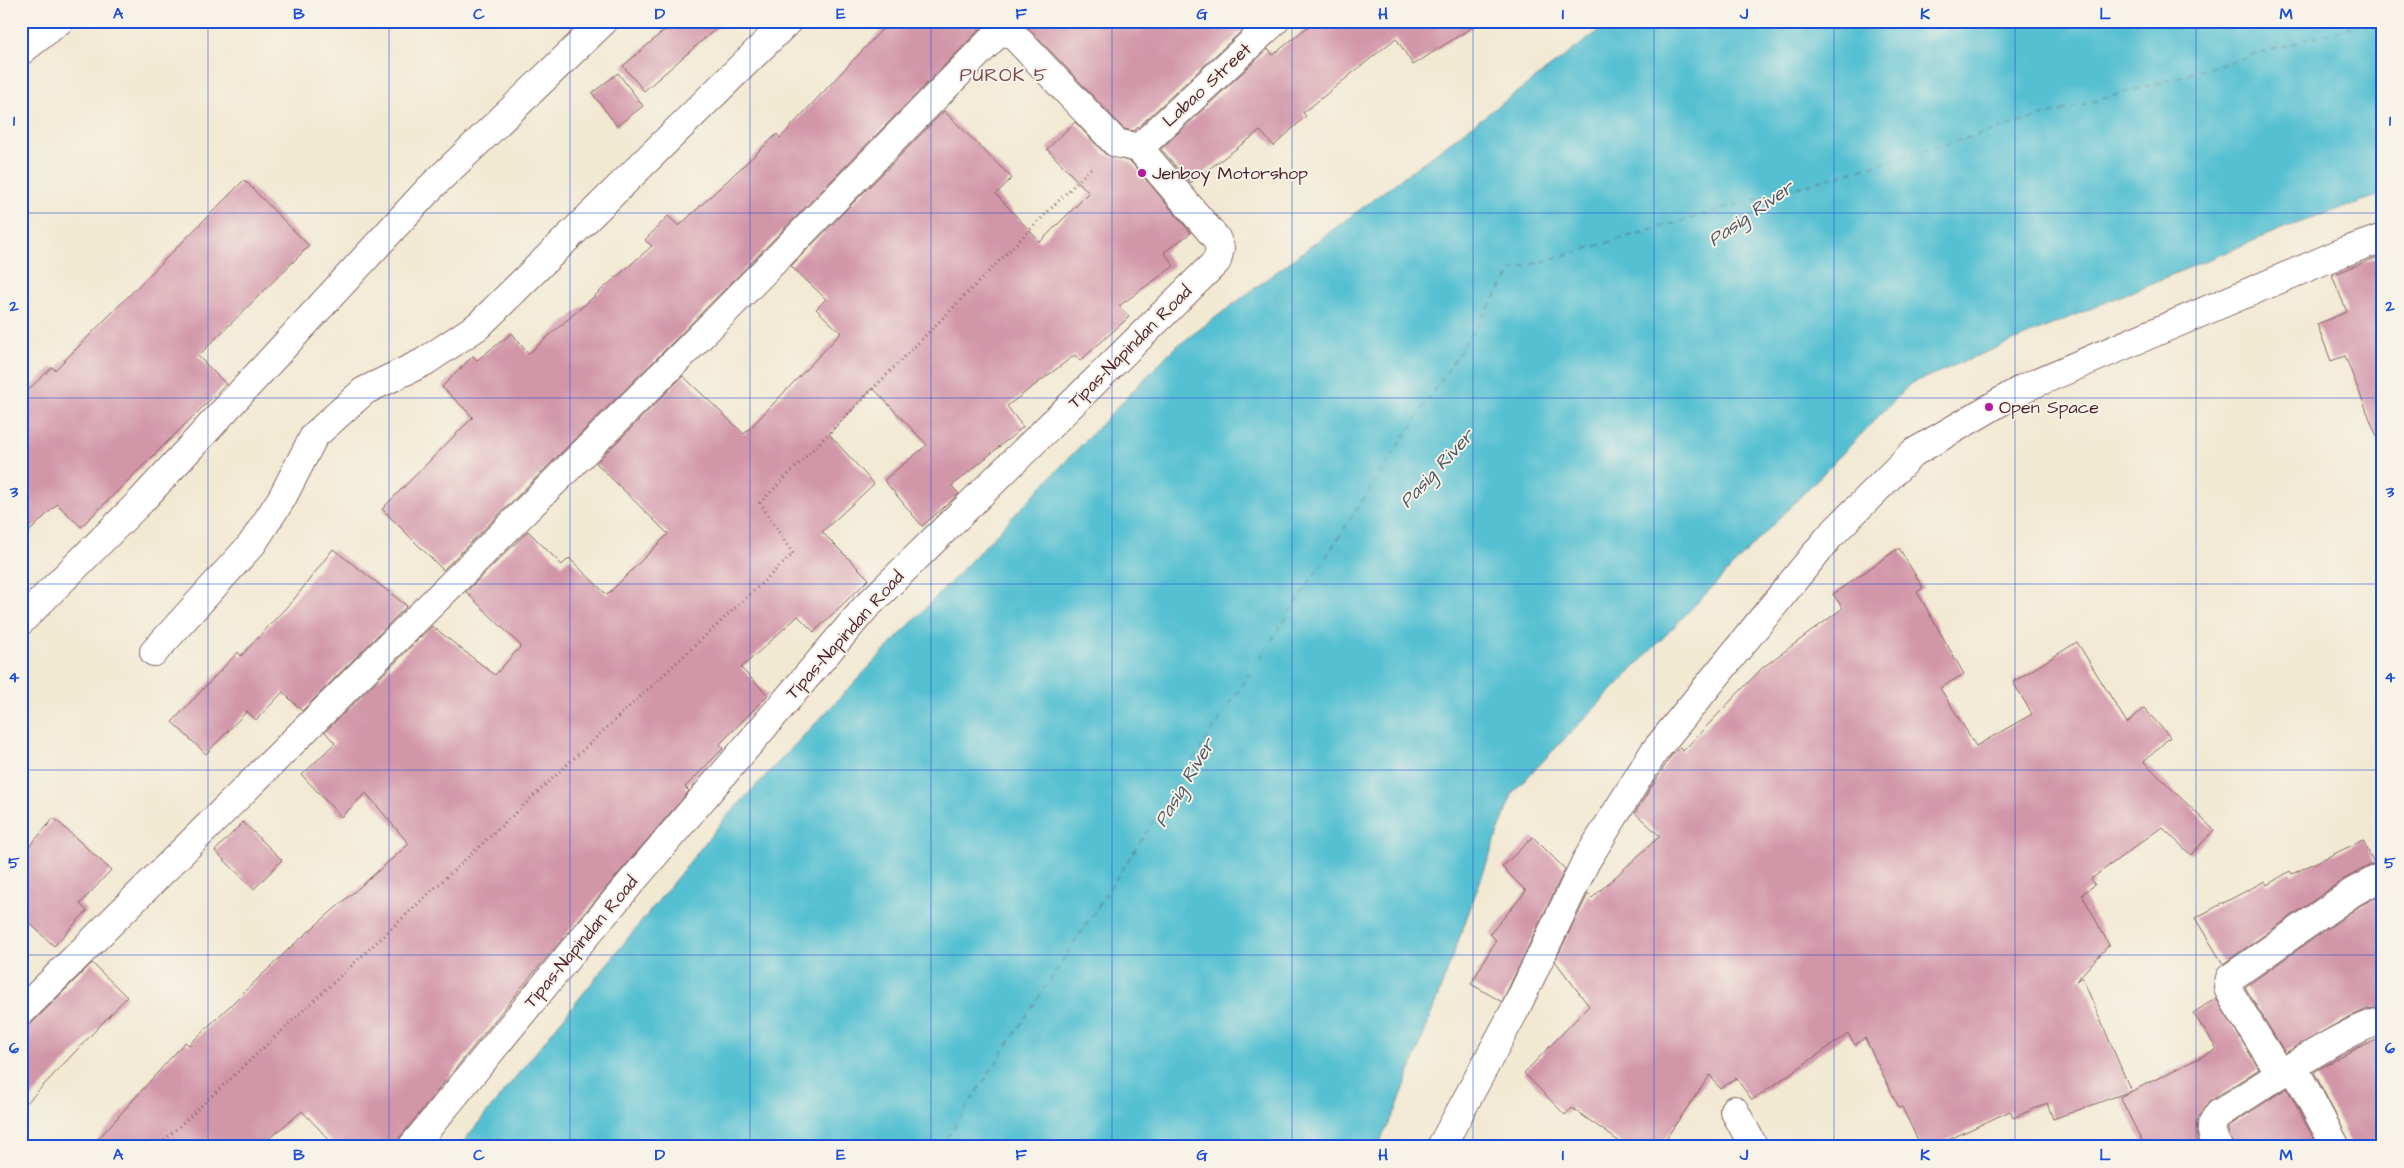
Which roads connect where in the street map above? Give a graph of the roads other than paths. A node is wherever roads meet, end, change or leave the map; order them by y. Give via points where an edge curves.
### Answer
1 (59, 21) edge
2 (604, 21) edge
3 (788, 21) edge
4 (1274, 21) edge
5 (1002, 24) edge
6 (21, 51) edge
7 (1127, 146) junction
8 (2383, 238) edge
9 (21, 621) edge
10 (154, 652) dead end
11 (2383, 876) edge
12 (21, 1012) edge
13 (2383, 1022) edge
14 (2286, 1070) junction
15 (1734, 1110) dead end
16 (2215, 1139) edge
17 (412, 1147) edge
18 (1441, 1147) edge
19 (1754, 1147) edge
20 (2336, 1147) edge

1 - 6 street
2 - 9 street via 430,189 141,501
3 - 10 street via 478,326 424,362 364,391 314,436 282,498 252,544
4 - 7 street, Labao Street
5 - 7 street, Tipas–Napindan Road
5 - 12 street via 686,351
7 - 17 street, Tipas–Napindan Road via 1216,238 1220,248 1217,261 865,608 582,939
8 - 18 street via 2024,388 1913,453 1829,537 1654,752 1586,861 1516,1008
11 - 14 street via 2353,892 2230,978 2230,991
13 - 14 street via 2366,1025
14 - 16 street via 2213,1119
14 - 20 street
15 - 19 street

